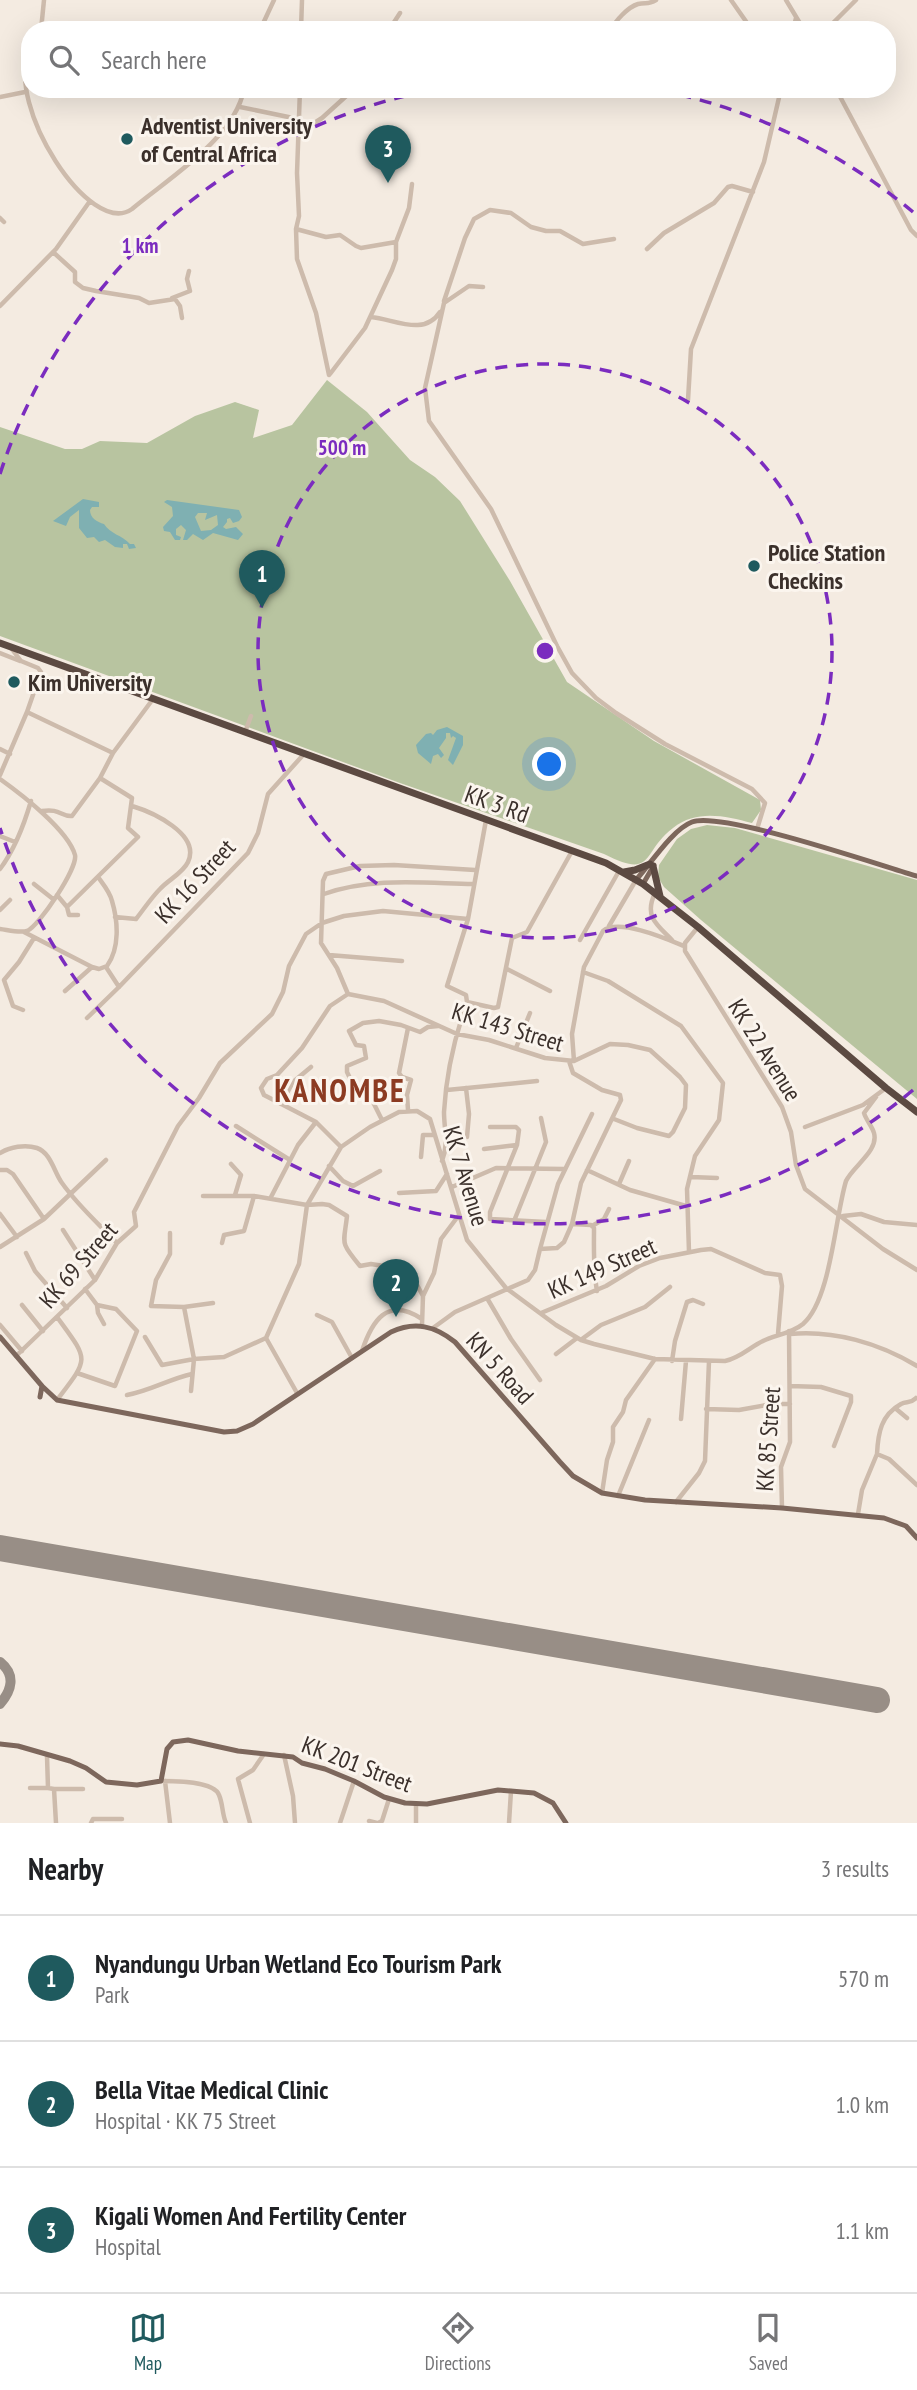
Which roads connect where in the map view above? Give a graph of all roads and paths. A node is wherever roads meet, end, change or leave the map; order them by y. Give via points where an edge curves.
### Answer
1 (44, 0) edge
2 (274, 0) edge
3 (302, 0) edge
4 (656, 0) edge
5 (732, 0) edge
6 (786, 0) edge
7 (856, 0) edge
8 (400, 13) dead end
9 (796, 17) junction
10 (42, 21) edge
11 (264, 21) edge
12 (301, 21) edge
13 (395, 21) edge
14 (619, 21) edge
15 (746, 21) edge
16 (795, 21) edge
17 (798, 21) edge
18 (834, 21) edge
19 (21, 93) edge
20 (0, 97) edge
21 (27, 98) edge
22 (242, 98) edge
23 (299, 98) edge
24 (345, 98) edge
25 (779, 98) edge
26 (841, 98) edge
27 (240, 107) junction
28 (298, 119) junction
29 (298, 133) junction
30 (412, 184) dead end
31 (752, 192) junction
32 (90, 201) junction
33 (296, 229) junction
34 (917, 236) edge
35 (614, 239) dead end
36 (396, 242) junction
37 (647, 249) dead end
38 (53, 252) junction
39 (189, 271) dead end
40 (483, 288) dead end
41 (181, 294) junction
42 (171, 298) junction
43 (177, 301) junction
44 (443, 303) junction
45 (0, 306) edge
46 (371, 317) junction
47 (182, 318) dead end
48 (688, 400) dead end
49 (0, 643) edge
50 (11, 647) junction
51 (0, 653) edge
52 (21, 661) junction
53 (153, 699) junction
54 (27, 712) junction
55 (251, 716) dead end
56 (245, 732) junction
57 (0, 748) edge
58 (113, 753) junction
59 (10, 754) junction
60 (304, 754) junction
61 (0, 777) edge
62 (100, 778) junction
63 (31, 802) junction
64 (132, 806) junction
65 (42, 811) junction
66 (486, 820) junction
67 (757, 829) junction
68 (0, 836) edge
69 (16, 842) junction
70 (572, 850) junction
71 (652, 865) junction
72 (0, 869) edge
73 (475, 870) junction
74 (621, 871) junction
75 (917, 876) edge
76 (98, 877) junction
77 (640, 882) junction
78 (34, 884) dead end
79 (473, 884) junction
80 (324, 894) junction
81 (658, 895) junction
82 (55, 897) junction
83 (10, 900) dead end
84 (68, 907) junction
85 (0, 910) edge
86 (78, 915) dead end
87 (115, 917) junction
88 (468, 919) junction
89 (654, 922) junction
90 (321, 923) junction
91 (608, 927) junction
92 (698, 927) junction
93 (0, 931) edge
94 (24, 932) junction
95 (649, 934) junction
96 (34, 938) junction
97 (580, 940) dead end
98 (675, 943) junction
99 (684, 946) junction
100 (329, 955) junction
101 (402, 961) dead end
102 (92, 967) junction
103 (106, 967) junction
104 (507, 969) junction
105 (583, 972) junction
106 (119, 987) junction
107 (65, 991) dead end
108 (550, 991) dead end
109 (348, 994) junction
110 (467, 1002) junction
111 (23, 1010) dead end
112 (530, 1013) dead end
113 (87, 1018) dead end
114 (443, 1026) junction
115 (408, 1028) junction
116 (457, 1034) junction
117 (516, 1048) junction
118 (571, 1061) junction
119 (311, 1067) dead end
120 (537, 1081) dead end
121 (466, 1088) junction
122 (886, 1088) junction
123 (447, 1090) junction
124 (876, 1097) junction
125 (281, 1104) junction
126 (408, 1110) junction
127 (917, 1112) edge
128 (592, 1114) dead end
129 (541, 1118) dead end
130 (614, 1119) junction
131 (382, 1120) junction
132 (316, 1122) junction
133 (236, 1126) dead end
134 (490, 1127) dead end
135 (805, 1128) dead end
136 (435, 1135) junction
137 (467, 1137) dead end
138 (517, 1145) junction
139 (341, 1147) junction
140 (484, 1149) dead end
141 (0, 1153) edge
142 (421, 1157) dead end
143 (106, 1160) dead end
144 (290, 1160) junction
145 (442, 1161) junction
146 (629, 1161) dead end
147 (231, 1164) dead end
148 (329, 1166) junction
149 (507, 1167) junction
150 (534, 1169) junction
151 (564, 1169) junction
152 (0, 1170) edge
153 (587, 1170) junction
154 (380, 1171) dead end
155 (447, 1174) junction
156 (691, 1177) junction
157 (717, 1178) dead end
158 (619, 1184) junction
159 (452, 1187) junction
160 (399, 1193) dead end
161 (71, 1194) junction
162 (235, 1195) junction
163 (202, 1196) dead end
164 (254, 1196) junction
165 (271, 1197) junction
166 (307, 1205) junction
167 (686, 1206) junction
168 (609, 1209) dead end
169 (0, 1214) edge
170 (459, 1214) junction
171 (840, 1215) junction
172 (44, 1219) junction
173 (514, 1222) junction
174 (546, 1222) junction
175 (572, 1224) junction
176 (917, 1225) edge
177 (592, 1226) junction
178 (63, 1230) dead end
179 (170, 1233) dead end
180 (17, 1237) junction
181 (117, 1243) junction
182 (222, 1243) dead end
183 (0, 1247) edge
184 (540, 1249) junction
185 (689, 1252) junction
186 (26, 1253) dead end
187 (917, 1270) edge
188 (95, 1280) junction
189 (670, 1287) dead end
190 (506, 1288) junction
191 (85, 1289) junction
192 (597, 1290) junction
193 (423, 1296) junction
194 (487, 1298) junction
195 (214, 1303) dead end
196 (703, 1304) dead end
197 (22, 1305) dead end
198 (97, 1305) junction
199 (184, 1307) junction
200 (67, 1308) junction
201 (540, 1314) junction
202 (317, 1315) dead end
203 (57, 1317) junction
204 (422, 1322) junction
205 (104, 1324) dead end
206 (0, 1325) edge
207 (433, 1328) junction
208 (43, 1331) junction
209 (789, 1333) junction
210 (778, 1335) junction
211 (0, 1337) edge
212 (145, 1337) dead end
213 (266, 1338) junction
214 (579, 1339) junction
215 (22, 1351) junction
216 (362, 1352) junction
217 (556, 1354) dead end
218 (16, 1356) junction
219 (194, 1359) junction
220 (352, 1359) junction
221 (654, 1359) junction
222 (672, 1361) junction
223 (686, 1361) junction
224 (709, 1362) junction
225 (917, 1366) edge
226 (77, 1373) junction
227 (192, 1374) junction
228 (540, 1380) dead end
229 (42, 1386) junction
230 (790, 1386) junction
231 (191, 1391) dead end
232 (296, 1393) junction
233 (127, 1395) dead end
234 (40, 1397) dead end
235 (916, 1398) edge
236 (57, 1400) junction
237 (790, 1404) junction
238 (895, 1408) junction
239 (706, 1409) junction
240 (681, 1419) dead end
241 (907, 1419) dead end
242 (649, 1420) dead end
243 (834, 1446) dead end
244 (877, 1454) junction
245 (917, 1485) edge
246 (602, 1493) junction
247 (618, 1496) junction
248 (676, 1502) junction
249 (782, 1508) junction
250 (858, 1514) junction
251 (917, 1538) edge
252 (0, 1744) edge
253 (264, 1753) junction
254 (284, 1755) junction
255 (47, 1756) junction
256 (163, 1781) junction
257 (354, 1781) junction
258 (30, 1788) dead end
259 (48, 1788) junction
260 (54, 1789) junction
261 (83, 1789) dead end
262 (511, 1791) junction
263 (390, 1799) junction
264 (416, 1804) junction
265 (122, 1819) dead end
266 (369, 1821) dead end
267 (56, 1823) edge
268 (91, 1823) edge
269 (170, 1823) edge
270 (226, 1823) edge
271 (250, 1823) edge
272 (295, 1823) edge
273 (340, 1823) edge
274 (378, 1823) edge
275 (416, 1823) edge
276 (509, 1823) edge
277 (566, 1823) edge

1 - 10 street
2 - 11 street
3 - 12 street
4 - 14 street via 631,8
5 - 15 street
6 - 9 street
7 - 18 street
8 - 13 street
9 - 16 street
9 - 17 street
19 - 20 street
21 - 32 street via 44,145
22 - 27 street
23 - 28 street
24 - 29 street
25 - 31 street
26 - 34 street
27 - 28 street
27 - 32 street via 210,145 126,213 110,213
28 - 29 street
29 - 33 street
30 - 36 street
31 - 37 street via 728,187 715,203 664,233
31 - 48 street via 689,354
32 - 38 street
33 - 36 street via 326,237 340,235 361,247
33 - 46 street via 297,259 316,313 329,375
35 - 44 street via 583,244 560,231 540,230 512,213 490,210 474,219
36 - 46 street via 395,264
38 - 42 street via 75,272 75,282 83,288 149,303
38 - 45 street
39 - 41 street via 192,290
40 - 44 street via 469,286
41 - 42 street
41 - 43 street
42 - 43 street
43 - 47 street
44 - 46 street via 437,318 426,325
44 - 67 street via 425,388 429,421 491,509 572,673 616,713 758,794 765,803
49 - 50 highway, KK 3 Rd
50 - 52 street
50 - 53 highway, KK 3 Rd
51 - 52 street
52 - 54 street via 41,673
53 - 56 highway, KK 3 Rd
53 - 58 street
54 - 58 street
54 - 59 street
55 - 56 street
56 - 60 highway, KK 3 Rd
57 - 59 street
58 - 62 street
59 - 61 street
60 - 66 highway, KK 3 Rd
60 - 106 street, KK 16 Street via 268,794 248,853
61 - 63 street
62 - 64 street via 130,796
62 - 65 street via 72,816
63 - 65 street
63 - 69 street
64 - 76 street via 128,828 138,837
64 - 87 street via 172,824 188,846 189,857 136,919
65 - 82 street via 75,855 72,872
66 - 70 highway, KK 3 Rd
66 - 73 street
67 - 71 main road via 693,822 670,839
67 - 75 main road
68 - 69 street
69 - 72 street
70 - 74 highway, KK 3 Rd
70 - 104 street via 527,932 513,938
71 - 74 highway
71 - 77 main road
71 - 81 highway
73 - 79 street
73 - 80 street via 360,866 326,874
74 - 77 highway, KK 3 Rd
74 - 97 street
76 - 84 street
76 - 87 street via 111,897
77 - 81 highway, KK 3 Rd
77 - 91 street
78 - 82 street
79 - 80 street via 365,883
79 - 88 street
80 - 90 street
81 - 89 street via 650,906
81 - 92 highway, KK 3 Rd
82 - 84 street
82 - 94 street via 35,925
83 - 85 street
84 - 86 street via 70,916
87 - 103 street via 115,948
88 - 90 street via 383,911
88 - 110 street via 447,986 466,995
89 - 95 street
89 - 98 street
90 - 100 street via 321,943
90 - 181 street, KK 69 Street via 302,940 272,1014 220,1063 182,1119 134,1212 136,1226
91 - 95 street
91 - 105 street via 585,961
92 - 99 street
92 - 122 highway, KK 3 Rd
93 - 94 street
94 - 96 street
95 - 98 street
96 - 102 street
96 - 111 street via 4,979 13,1006
98 - 99 street
99 - 171 street, KK 22 Avenue via 782,1107 806,1189
100 - 101 street
100 - 109 street
102 - 103 street
102 - 107 street
103 - 106 street
104 - 108 street
104 - 110 street via 498,1007
105 - 118 street
105 - 156 street via 608,981 681,1026 720,1077 719,1120 695,1156
106 - 113 street, KK 16 Street
109 - 114 street, KK 143 Street via 384,1001
109 - 125 street via 330,1006 302,1048 261,1086 264,1096
110 - 116 street
112 - 117 street
114 - 115 street via 420,1032
114 - 116 street, KK 143 Street
115 - 126 street via 399,1073 411,1080
115 - 131 street via 370,1021 349,1031 367,1054 347,1066 347,1072 358,1095 372,1098
116 - 117 street, KK 143 Street
116 - 123 street
117 - 118 street, KK 143 Street
118 - 130 street, KK 143 Street via 573,1073 620,1096
118 - 130 street via 617,1044 650,1050 686,1085 685,1108 669,1136
119 - 125 street via 293,1082
120 - 121 street
121 - 123 street
121 - 137 street
122 - 124 street
122 - 127 highway, KK 3 Rd
123 - 145 street
124 - 135 street
124 - 171 street, KK 7 Avenue via 864,1113 873,1131 872,1149 850,1172
125 - 132 street
126 - 131 street, KK 7 Avenue
126 - 136 street, KK 7 Avenue via 425,1114
128 - 151 street
129 - 150 street via 546,1142
130 - 153 street
131 - 139 street, KK 7 Avenue
132 - 139 street
132 - 144 street
133 - 144 street
134 - 138 street via 519,1128
136 - 142 street via 423,1136
136 - 145 street, KK 7 Avenue
138 - 140 street
138 - 149 street
139 - 148 street, KK 7 Avenue
141 - 161 street via 14,1147 37,1148
143 - 161 street
144 - 165 street
145 - 155 street, KK 7 Avenue
146 - 158 street
147 - 162 street via 241,1172
148 - 154 street via 353,1186
148 - 166 street, KK 7 Avenue
149 - 150 street
149 - 159 street
149 - 173 street via 488,1217
150 - 151 street
150 - 173 street
151 - 174 street
152 - 172 street via 13,1174
153 - 158 street
153 - 175 street
155 - 159 street, KK 7 Avenue
155 - 160 street via 436,1191
156 - 157 street
156 - 167 street
158 - 167 street
159 - 170 street, KK 7 Avenue
161 - 172 street
161 - 181 street
162 - 163 street
162 - 164 street
164 - 165 street
164 - 182 street via 244,1231 224,1235
165 - 166 street
166 - 193 street via 330,1205 343,1212 347,1219 344,1243 360,1266 406,1269
166 - 213 street, KK 7 Avenue via 299,1264
167 - 185 street
168 - 177 street via 604,1219
169 - 180 street
170 - 190 street, KK 7 Avenue via 473,1250
170 - 193 street via 441,1239 434,1273
171 - 176 street via 861,1214 884,1223
171 - 187 street, KK 22 Avenue
171 - 209 street, KK 7 Avenue via 819,1299 801,1326
172 - 180 street
173 - 174 street
174 - 184 street
175 - 177 street
175 - 184 street via 557,1248
177 - 192 street
178 - 188 street
179 - 199 street via 170,1254 156,1280 151,1304 156,1308
180 - 183 street
181 - 188 street, KK 69 Street
184 - 190 street via 528,1280
185 - 192 street, KK 149 Street via 639,1266
185 - 210 street, KK 149 Street via 711,1249 765,1273 779,1274
186 - 200 street via 35,1271
188 - 191 street, KK 69 Street
189 - 214 street via 645,1307
190 - 194 street
190 - 201 street, KK 7 Avenue
191 - 198 street
191 - 200 street, KK 69 Street
192 - 201 street, KK 149 Street
193 - 204 street
194 - 207 street
194 - 228 street
195 - 199 street
196 - 222 street via 687,1302
197 - 208 street
198 - 205 street
198 - 226 street via 116,1309 137,1333 114,1387
199 - 219 street
200 - 203 street, KK 69 Street
201 - 214 street, KK 7 Avenue
202 - 220 street via 332,1322
203 - 208 street, KK 69 Street
203 - 226 street via 83,1358
204 - 207 main road, KN 5 Road
204 - 216 main road via 401,1327
204 - 216 street via 408,1311 385,1314 373,1324
206 - 215 street
207 - 246 main road, KN 5 Road via 455,1342 573,1476
208 - 215 street, KK 69 Street
209 - 210 street, KK 7 Avenue
209 - 225 street via 817,1333 867,1343
209 - 230 street, KK 85 Street
210 - 224 street, KK 7 Avenue via 732,1360
211 - 218 main road
212 - 219 street via 160,1364
213 - 219 street via 232,1354
213 - 232 street
214 - 217 street
214 - 221 street, KK 7 Avenue
215 - 218 street, KK 69 Street
216 - 220 main road
218 - 229 main road
219 - 227 street
220 - 232 main road
221 - 222 street, KK 7 Avenue
221 - 246 street via 613,1427
222 - 223 street, KK 7 Avenue
223 - 224 street, KK 7 Avenue
223 - 240 street
224 - 239 street
226 - 236 street
227 - 231 street
227 - 233 street
229 - 234 main road
229 - 236 main road
230 - 237 street, KK 85 Street
230 - 243 street via 821,1387 851,1396
232 - 236 main road via 253,1424 223,1432
235 - 238 street
237 - 239 street
237 - 249 street, KK 85 Street via 790,1442 781,1467
238 - 241 street
238 - 244 street via 883,1422
239 - 248 street via 705,1461
242 - 247 street
244 - 245 street
244 - 250 street
246 - 247 main road, KN 5 Road
247 - 248 main road, KN 5 Road
248 - 249 main road, KN 5 Road
249 - 250 main road, KN 5 Road
250 - 251 main road, KN 5 Road via 894,1520
252 - 255 main road
253 - 254 main road, KK 201 Street
253 - 256 main road, KK 201 Street via 188,1740 173,1742 167,1749
253 - 271 street via 253,1770 238,1779
254 - 257 main road, KK 201 Street
254 - 272 street
255 - 256 main road via 78,1764 106,1782 137,1785
255 - 259 street
256 - 269 street
256 - 270 street via 184,1780 213,1788 219,1793
257 - 263 main road, KK 201 Street
257 - 273 street
258 - 259 street
259 - 260 street
260 - 261 street
260 - 267 street
262 - 264 main road, KK 201 Street
262 - 276 street
262 - 277 main road, KK 201 Street via 548,1799
263 - 264 main road, KK 201 Street
263 - 274 street via 383,1821
264 - 275 street
265 - 268 street via 93,1819
266 - 274 street

